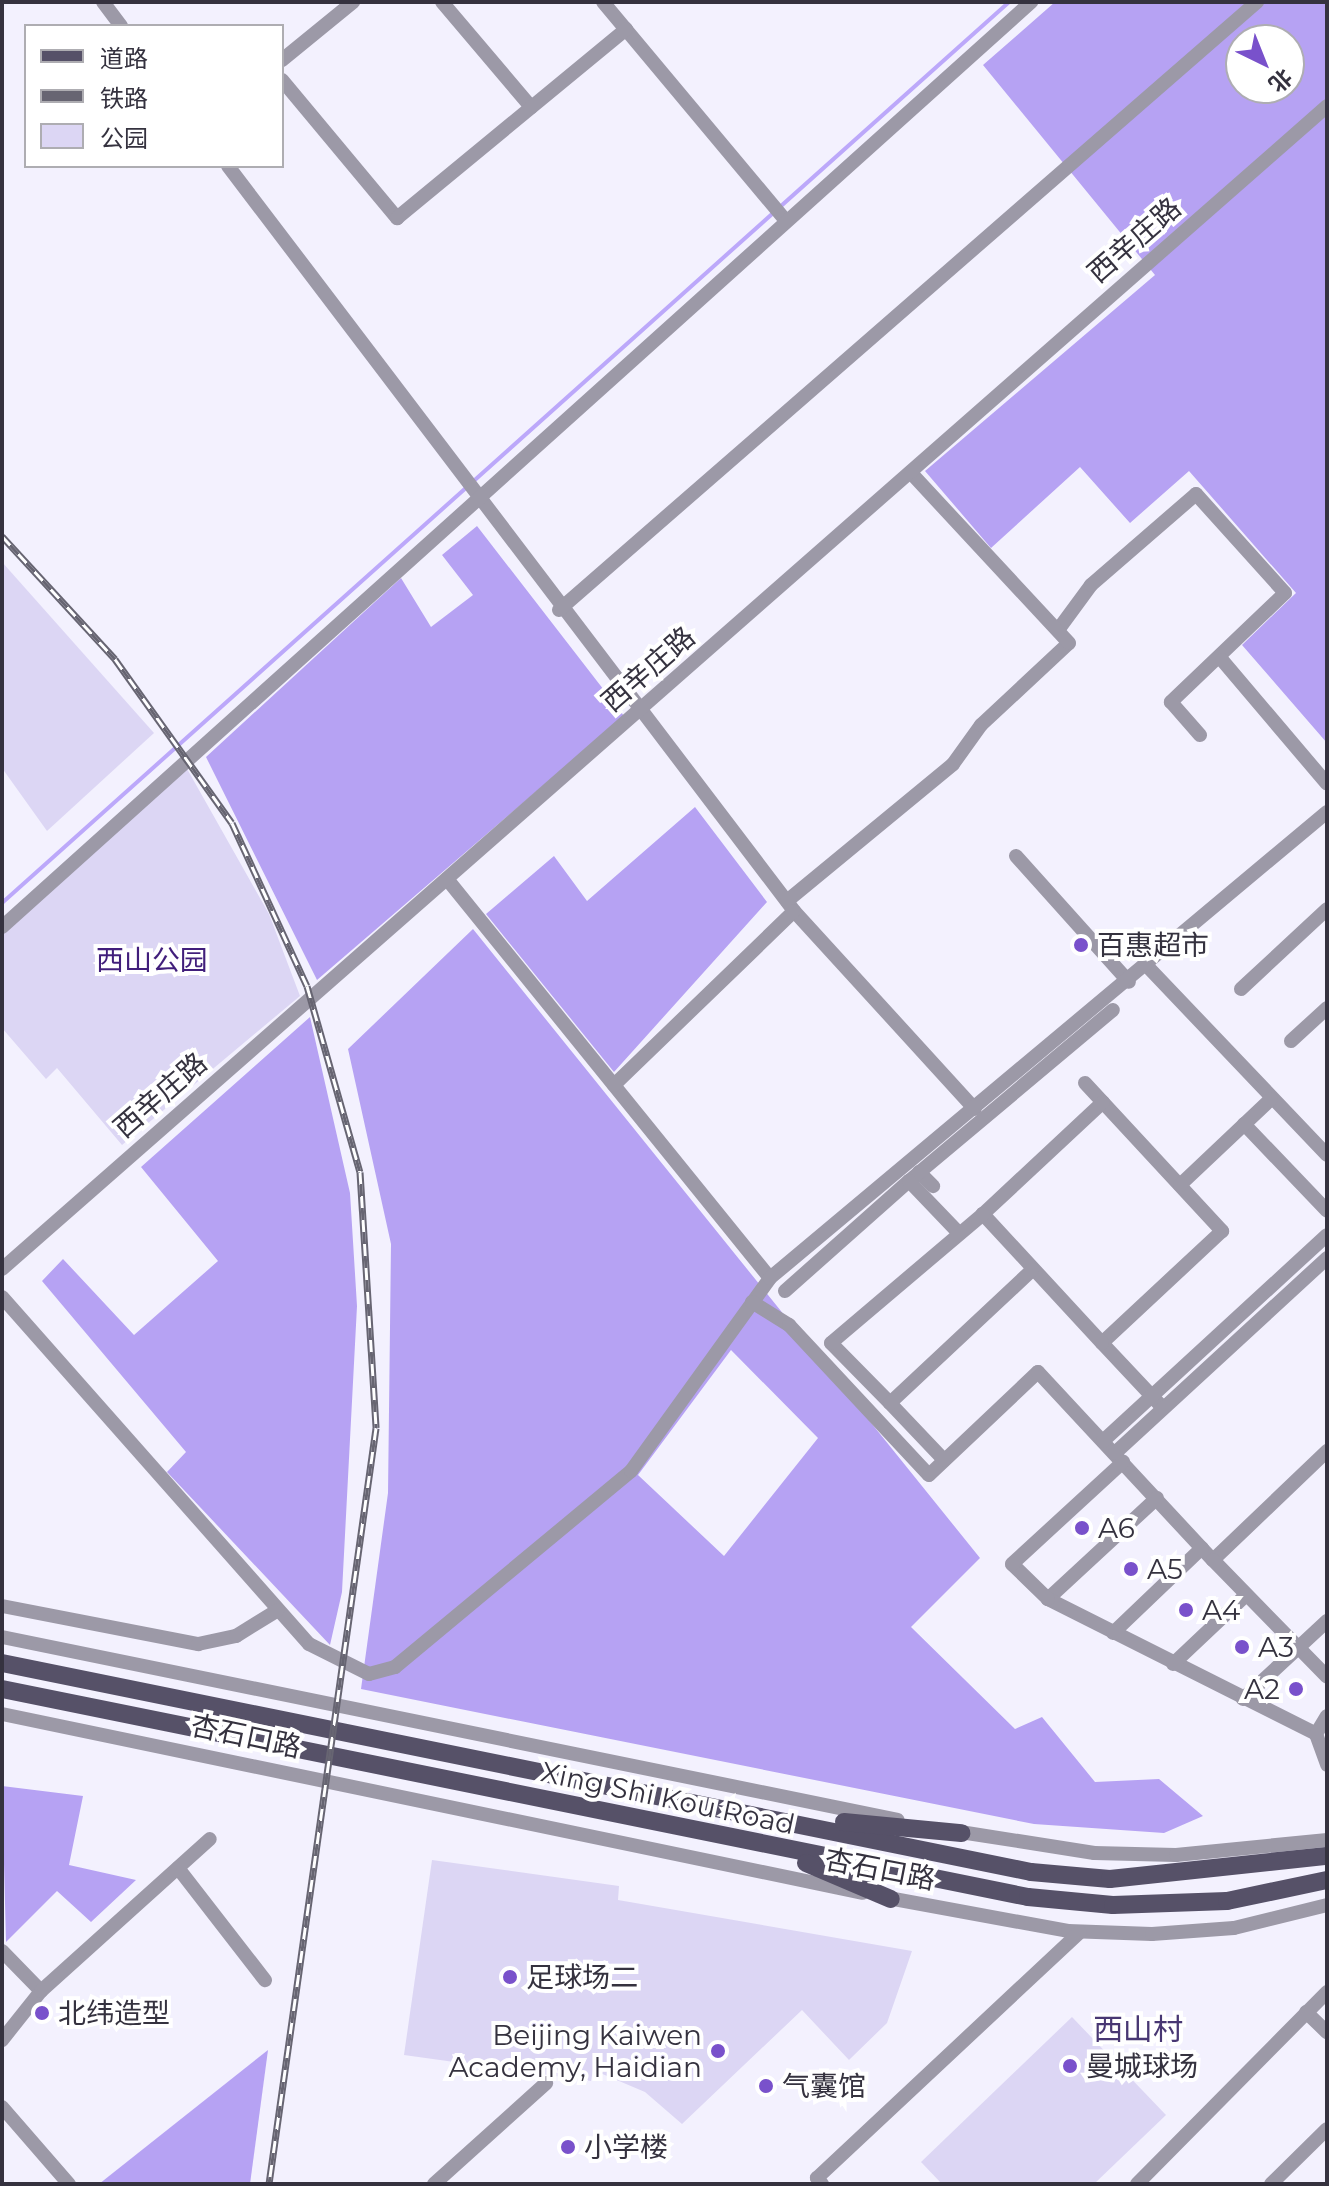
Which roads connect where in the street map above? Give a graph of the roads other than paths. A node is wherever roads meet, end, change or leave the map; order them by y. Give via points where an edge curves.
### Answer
1 (103, 2) edge
2 (353, 2) edge
3 (442, 2) edge
4 (603, 2) edge
5 (1031, 2) edge
6 (1257, 2) edge
7 (120, 24) edge
8 (626, 29) junction
9 (284, 58) edge
10 (284, 82) edge
11 (1327, 106) edge
12 (531, 107) junction
13 (230, 168) edge
14 (785, 220) junction
15 (910, 472) junction
16 (481, 494) junction
17 (559, 610) junction
18 (1058, 630) junction
19 (1222, 660) junction
20 (642, 709) junction
21 (1200, 735) dead end
22 (1327, 784) edge
23 (1327, 812) edge
24 (1016, 856) dead end
25 (447, 879) junction
26 (790, 906) junction
27 (1327, 909) edge
28 (2, 927) edge
29 (1147, 966) junction
30 (1129, 982) junction
31 (1241, 989) dead end
32 (1327, 1008) edge
33 (1113, 1010) dead end
34 (1291, 1041) dead end
35 (1085, 1083) dead end
36 (614, 1085) junction
37 (1271, 1099) junction
38 (1103, 1102) junction
39 (975, 1109) junction
40 (1244, 1124) junction
41 (1327, 1155) edge
42 (914, 1176) junction
43 (1180, 1185) junction
44 (933, 1186) dead end
45 (1327, 1211) edge
46 (983, 1214) junction
47 (957, 1231) junction
48 (1327, 1235) edge
49 (1327, 1258) edge
50 (2, 1269) edge
51 (1032, 1270) junction
52 (770, 1278) junction
53 (785, 1291) dead end
54 (2, 1297) edge
55 (752, 1302) junction
56 (1102, 1343) junction
57 (1152, 1396) junction
58 (890, 1403) junction
59 (1163, 1408) junction
60 (1103, 1441) junction
61 (1327, 1451) edge
62 (1119, 1457) junction
63 (944, 1460) junction
64 (1157, 1498) junction
65 (1202, 1548) junction
66 (1213, 1560) junction
67 (1246, 1595) junction
68 (1048, 1599) junction
69 (2, 1606) edge
70 (278, 1610) junction
71 (1327, 1621) edge
72 (1113, 1633) junction
73 (2, 1637) edge
74 (1298, 1648) junction
75 (2, 1663) edge
76 (1173, 1664) junction
77 (1327, 1677) edge
78 (2, 1689) edge
79 (31, 1693) junction
80 (2, 1695) edge
81 (1243, 1699) junction
82 (2, 1714) edge
83 (1327, 1716) edge
84 (1316, 1734) junction
85 (1327, 1765) edge
86 (761, 1815) junction
87 (961, 1833) junction
88 (210, 1839) dead end
89 (1327, 1840) edge
90 (774, 1849) junction
91 (1327, 1856) edge
92 (178, 1868) junction
93 (1327, 1880) edge
94 (891, 1899) junction
95 (1327, 1905) edge
96 (1080, 1932) junction
97 (2, 1951) edge
98 (265, 1980) dead end
99 (41, 1991) junction
100 (1327, 1992) edge
101 (1306, 2012) junction
102 (1327, 2032) edge
103 (2, 2040) edge
104 (546, 2083) dead end
105 (2, 2107) edge
106 (1327, 2129) edge
107 (439, 2183) edge
108 (69, 2184) edge
109 (822, 2184) edge
110 (1137, 2184) edge
111 (1271, 2184) edge

1 - 7 street
2 - 9 street
3 - 12 street
4 - 8 street
5 - 14 street
6 - 17 street
8 - 12 street
8 - 14 street
10 - 12 street via 397,218
11 - 15 street, 西辛庄路
13 - 16 street
14 - 16 street
15 - 18 street
15 - 20 street, 西辛庄路
16 - 17 street
16 - 28 street
17 - 20 street
18 - 19 street via 1091,585 1196,494 1285,593
18 - 26 street via 1069,643 981,725 953,764
19 - 21 street via 1171,702
19 - 22 street
20 - 25 street, 西辛庄路
20 - 26 street
23 - 29 street
24 - 30 street
25 - 36 street
25 - 50 street, 西辛庄路
26 - 36 street
26 - 39 street
27 - 31 street
29 - 30 street
29 - 37 street
30 - 39 street
32 - 34 street
33 - 42 street
35 - 38 street
36 - 52 street
37 - 40 street
37 - 41 street
38 - 43 street
38 - 46 street
39 - 52 street
40 - 43 street
40 - 45 street
42 - 44 street
42 - 47 street
42 - 53 street
43 - 56 street via 1226,1236
46 - 47 street
46 - 51 street
47 - 58 street via 831,1343
48 - 57 street
49 - 59 street
51 - 56 street
51 - 58 street
52 - 55 street
54 - 70 street
55 - 63 street via 789,1325 929,1475
55 - 70 street via 631,1471 395,1667 369,1674 347,1664 309,1644
56 - 57 street
57 - 59 street
57 - 60 street
58 - 63 street
59 - 62 street
60 - 62 street
60 - 63 street via 1038,1372
61 - 66 street
62 - 64 street
62 - 68 street via 1012,1564
64 - 65 street
64 - 68 street
65 - 66 street
65 - 72 street
66 - 67 street
67 - 74 street
67 - 76 street
68 - 72 street
69 - 70 street via 198,1644 236,1636
71 - 74 street
72 - 76 street
73 - 87 street
74 - 77 street
74 - 81 street
75 - 86 main road, Xing Shi Kou Road
76 - 81 street
78 - 79 main road, Xing Shi Kou Road
79 - 80 main road
79 - 90 main road, Xing Shi Kou Road
81 - 84 street
82 - 94 street, 杏石口路
83 - 84 street
84 - 85 street
86 - 87 main road
86 - 91 main road, Xing Shi Kou Road via 1031,1872 1110,1879
87 - 89 street via 1094,1853 1176,1855
88 - 92 street
90 - 93 main road, Xing Shi Kou Road via 1028,1897 1113,1905 1227,1901
90 - 94 main road
92 - 98 street
92 - 99 street
94 - 96 street, 杏石口路
95 - 96 street, 杏石口路 via 1234,1928
96 - 109 street via 817,2178
97 - 99 street
99 - 103 street
100 - 101 street
101 - 102 street
101 - 110 street
104 - 107 street
105 - 108 street
106 - 111 street

